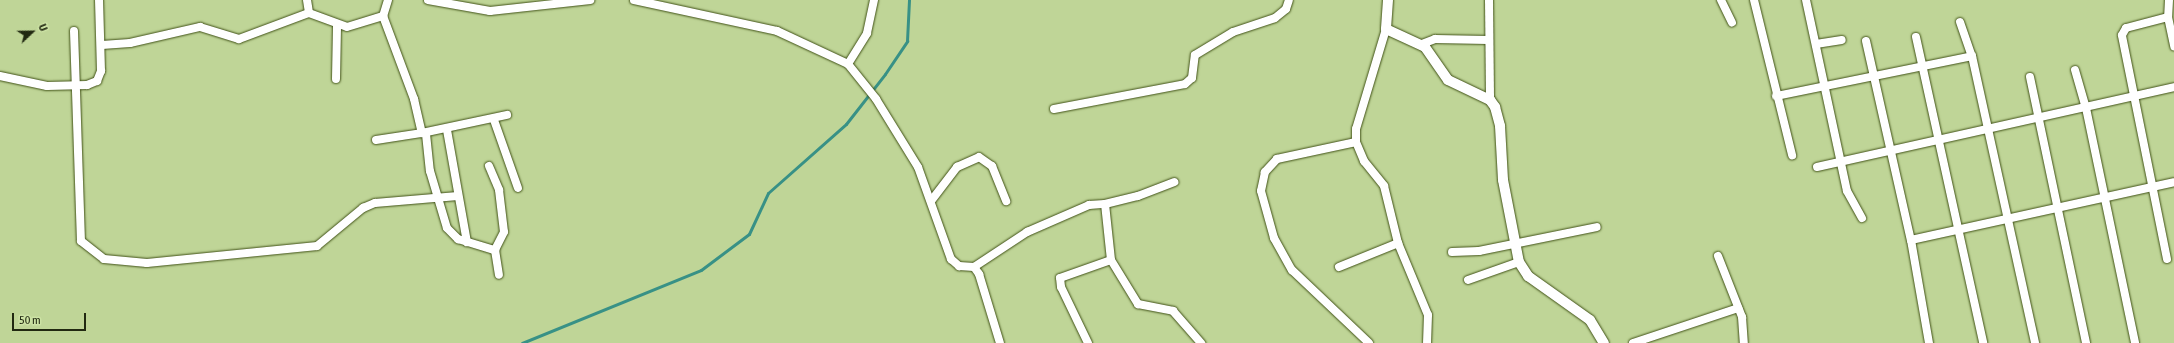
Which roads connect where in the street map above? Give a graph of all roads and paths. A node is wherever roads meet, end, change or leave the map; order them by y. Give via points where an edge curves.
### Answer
1 (99, 0) edge
2 (307, 0) edge
3 (388, 0) edge
4 (428, 0) edge
5 (590, 0) edge
6 (634, 0) edge
7 (874, 0) edge
8 (1289, 0) edge
9 (1388, 0) edge
10 (1489, 0) edge
11 (1721, 0) edge
12 (1754, 0) edge
13 (1806, 0) edge
14 (2169, 0) edge
15 (309, 13) junction
16 (383, 16) junction
17 (2168, 17) junction
18 (1960, 22) dead end
19 (1732, 23) dead end
20 (337, 25) junction
21 (1386, 29) junction
22 (74, 31) dead end
23 (1916, 37) dead end
24 (1488, 40) junction
25 (1842, 40) dead end
26 (1866, 40) dead end
27 (1422, 44) junction
28 (1816, 44) junction
29 (102, 45) junction
30 (2174, 46) edge
31 (1972, 56) junction
32 (848, 64) junction
33 (1923, 68) junction
34 (2075, 70) dead end
35 (1873, 75) junction
36 (0, 76) edge
37 (2030, 77) dead end
38 (336, 79) dead end
39 (1824, 85) junction
40 (77, 86) junction
41 (2174, 87) edge
42 (1776, 96) junction
43 (2136, 96) junction
44 (1490, 100) junction
45 (1054, 108) dead end
46 (2086, 108) junction
47 (507, 115) dead end
48 (2038, 118) junction
49 (494, 120) junction
50 (1988, 127) junction
51 (447, 130) junction
52 (424, 133) junction
53 (1938, 139) junction
54 (376, 140) dead end
55 (1356, 142) junction
56 (1891, 151) junction
57 (1792, 155) dead end
58 (1842, 162) junction
59 (489, 166) dead end
60 (1817, 167) dead end
61 (1174, 182) dead end
62 (2174, 182) edge
63 (2155, 186) junction
64 (518, 188) dead end
65 (458, 196) junction
66 (2104, 196) junction
67 (436, 197) junction
68 (1006, 200) dead end
69 (931, 201) junction
70 (1105, 204) junction
71 (2058, 207) junction
72 (1862, 218) dead end
73 (2008, 219) junction
74 (1598, 227) dead end
75 (1959, 228) junction
76 (1910, 240) junction
77 (467, 242) junction
78 (1398, 243) junction
79 (1516, 244) junction
80 (496, 250) junction
81 (1452, 252) dead end
82 (1718, 256) dead end
83 (2167, 259) dead end
84 (1111, 260) junction
85 (1519, 262) junction
86 (974, 267) junction
87 (1339, 267) dead end
88 (498, 275) dead end
89 (1468, 280) dead end
90 (1738, 308) junction
91 (1000, 343) edge
92 (1088, 343) edge
93 (1201, 343) edge
94 (1369, 343) edge
95 (1427, 343) edge
96 (1604, 343) edge
97 (1633, 343) edge
98 (1744, 343) edge
99 (1929, 343) edge
100 (1983, 343) edge
101 (2034, 343) edge
102 (2086, 343) edge
103 (2135, 343) edge

1 - 29 street
2 - 15 street
3 - 16 street
4 - 5 street via 490,11
6 - 32 street via 777,30
7 - 32 street via 867,33
8 - 45 street via 1286,9 1275,18 1233,32 1195,55 1192,78 1186,84
9 - 21 street
10 - 24 street
11 - 19 street
12 - 42 street
13 - 28 street
14 - 17 street
15 - 20 street
15 - 29 street via 239,39 200,27 130,43
16 - 20 street via 352,27
16 - 52 street
17 - 30 street
17 - 43 street via 2126,28 2122,35
18 - 31 street
20 - 38 street
21 - 27 street
21 - 55 street
22 - 40 street
23 - 33 street
24 - 27 street via 1434,39
24 - 44 street
25 - 28 street
26 - 35 street
27 - 44 street via 1448,80
28 - 39 street
29 - 40 street via 100,76 97,81
31 - 33 street
31 - 50 street
32 - 69 street via 869,89 908,148
33 - 35 street
33 - 53 street
34 - 46 street
35 - 39 street
35 - 56 street
36 - 40 street via 47,86
37 - 48 street
39 - 42 street
39 - 58 street
40 - 67 street via 81,242 104,259 147,263 317,246 363,208 375,203
41 - 43 street
42 - 57 street
43 - 46 street
43 - 63 street
44 - 79 street via 1500,126 1503,180
46 - 48 street
46 - 66 street
47 - 49 street
48 - 50 street
48 - 71 street
49 - 51 street
49 - 64 street
50 - 53 street
50 - 73 street
51 - 52 street
51 - 65 street
52 - 54 street
52 - 67 street
53 - 56 street
53 - 75 street
55 - 78 street via 1364,161 1382,181
55 - 94 street via 1277,159 1264,172 1261,191 1274,238 1292,270
56 - 58 street
56 - 76 street
58 - 60 street
58 - 72 street via 1847,190
59 - 80 street via 499,190 504,232
61 - 70 street via 1138,196
62 - 63 street
63 - 66 street
63 - 83 street
65 - 67 street
65 - 77 street
66 - 71 street
66 - 103 street
67 - 77 street via 447,228
68 - 69 street via 992,166 979,156 957,167
69 - 86 street via 950,259 959,266
70 - 84 street
70 - 86 street via 1088,205 1027,232
71 - 73 street
71 - 102 street
73 - 75 street
73 - 101 street
74 - 79 street
75 - 76 street
75 - 100 street
76 - 99 street
77 - 80 street
78 - 87 street
78 - 95 street via 1428,315
79 - 81 street
79 - 85 street
80 - 88 street
82 - 90 street
84 - 92 street via 1060,278 1061,287
84 - 93 street via 1138,304 1172,311
85 - 89 street
85 - 96 street via 1528,276 1590,320
86 - 91 street via 985,287
90 - 97 street
90 - 98 street

